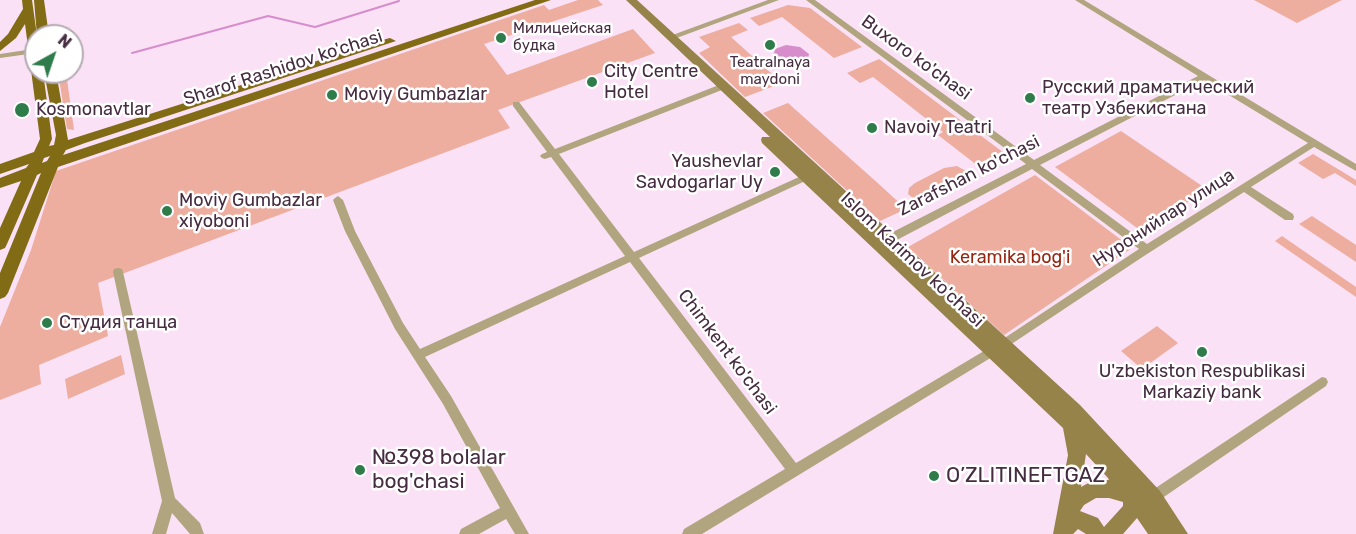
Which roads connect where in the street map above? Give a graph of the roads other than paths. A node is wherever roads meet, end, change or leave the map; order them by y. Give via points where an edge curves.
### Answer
1 (39, 0) edge
2 (516, 0) edge
3 (546, 0) edge
4 (618, 0) edge
5 (631, 0) edge
6 (775, 0) edge
7 (810, 0) edge
8 (1079, 0) edge
9 (27, 6) edge
10 (30, 24) edge
11 (42, 24) edge
12 (671, 38) junction
13 (0, 48) edge
14 (24, 53) edge
15 (0, 56) edge
16 (1205, 76) junction
17 (38, 84) edge
18 (52, 84) edge
19 (719, 88) junction
20 (516, 105) dead end
21 (46, 139) junction
22 (61, 142) junction
23 (1314, 142) junction
24 (82, 147) junction
25 (549, 155) junction
26 (46, 159) junction
27 (1033, 164) junction
28 (1356, 168) edge
29 (0, 169) edge
30 (32, 171) junction
31 (812, 174) junction
32 (0, 184) edge
33 (1244, 187) junction
34 (338, 200) dead end
35 (12, 214) junction
36 (1289, 217) dead end
37 (884, 241) junction
38 (0, 244) edge
39 (1147, 249) junction
40 (632, 256) junction
41 (118, 272) dead end
42 (0, 293) edge
43 (999, 348) junction
44 (418, 354) junction
45 (1322, 382) dead end
46 (1065, 418) junction
47 (1127, 465) junction
48 (794, 471) junction
49 (1132, 495) junction
50 (1153, 497) junction
51 (169, 501) junction
52 (509, 510) junction
53 (1064, 526) edge
54 (1117, 527) edge
55 (1166, 529) edge
56 (159, 534) edge
57 (197, 534) edge
58 (466, 534) edge
59 (522, 534) edge
60 (689, 534) edge
61 (1097, 534) edge

1 - 11 main road
2 - 24 main road, Sharof Rashidov ko'chasi
3 - 24 main road, Sharof Rashidov ko'chasi
4 - 19 main road, Islom Karimov ko'chasi
5 - 12 main road, Islom Karimov ko'chasi
6 - 12 street
7 - 27 street, Buxoro ko'chasi
8 - 16 street
9 - 10 main road
9 - 13 main road via 12,36
12 - 19 main road, Islom Karimov ko'chasi
14 - 15 street
16 - 23 street
16 - 27 street, Zarafshan ko'chasi
17 - 21 main road
18 - 22 main road
19 - 25 street
19 - 31 main road, Islom Karimov ko'chasi
20 - 25 street, Chimkent ko'chasi
21 - 22 main road
21 - 26 main road
22 - 24 main road
22 - 26 main road
23 - 28 street
23 - 33 street, Нуронийлар улица
24 - 26 main road, Sharof Rashidov ko'chasi
25 - 40 street, Chimkent ko'chasi
26 - 29 main road
26 - 30 main road, Sharof Rashidov ko'chasi
26 - 42 main road
27 - 37 street, Zarafshan ko'chasi
27 - 39 street, Buxoro ko'chasi
30 - 32 main road, Sharof Rashidov ko'chasi
30 - 35 main road
31 - 37 main road, Islom Karimov ko'chasi
31 - 40 street
32 - 35 main road via 12,193
33 - 36 street
33 - 39 street, Нуронийлар улица
34 - 44 street via 383,297
35 - 38 main road
37 - 43 main road, Islom Karimov ko'chasi
39 - 43 street, Нуронийлар улица
40 - 44 street
40 - 48 street, Chimkent ko'chasi
41 - 51 street
43 - 46 main road, Islom Karimov ko'chasi
43 - 47 main road, Islom Karimov ko'chasi via 1087,423
43 - 48 street, Нуронийлар улица
44 - 52 street
45 - 50 street
46 - 49 main road, Islom Karimov ko'chasi
46 - 53 main road via 1077,450
47 - 49 main road
47 - 50 main road, Islom Karimov ko'chasi
48 - 60 street, Нуронийлар улица
49 - 53 main road via 1094,489 1077,499
49 - 54 main road via 1133,507
49 - 55 main road, Islom Karimov ko'chasi
50 - 55 main road, Islom Karimov ko'chasi
51 - 56 street
51 - 57 street
52 - 58 street
52 - 59 street
53 - 61 main road via 1078,520
54 - 55 main road via 1138,518

